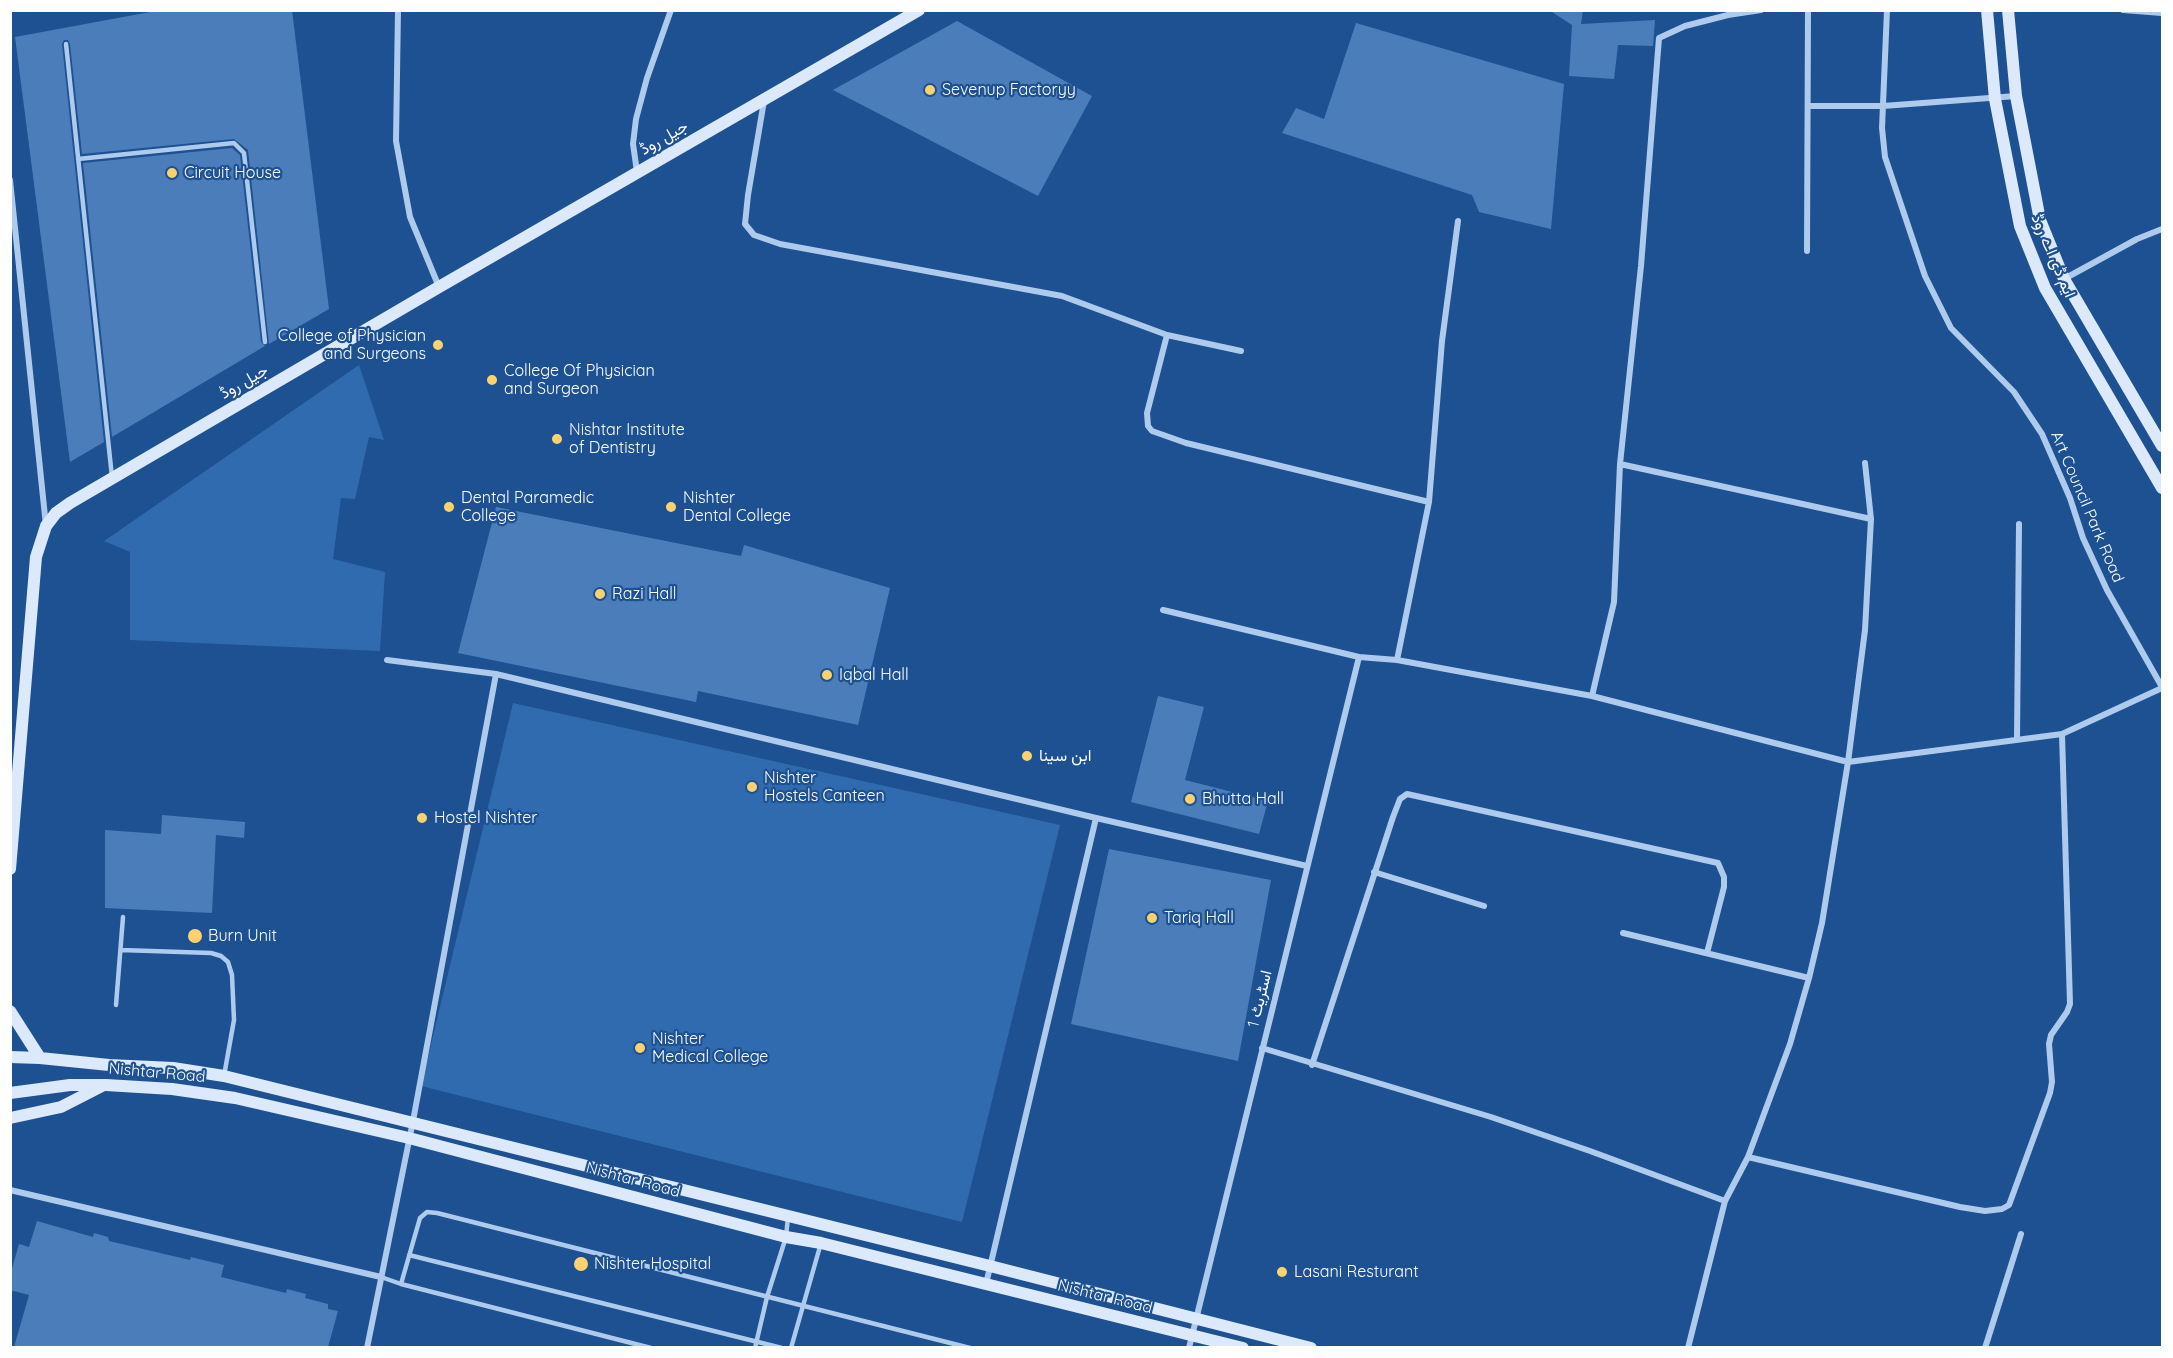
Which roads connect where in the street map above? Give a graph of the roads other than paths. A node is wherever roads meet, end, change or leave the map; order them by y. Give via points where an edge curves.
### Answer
1 (398, 10) edge
2 (671, 10) edge
3 (919, 10) edge
4 (1761, 10) edge
5 (1808, 10) edge
6 (1887, 10) edge
7 (1987, 10) edge
8 (2008, 10) edge
9 (2123, 10) edge
10 (2161, 12) edge
11 (66, 44) dead end
12 (2016, 96) junction
13 (764, 99) junction
14 (1995, 99) junction
15 (1808, 106) junction
16 (1883, 106) junction
17 (78, 159) junction
18 (637, 172) junction
19 (10, 180) edge
20 (1458, 221) dead end
21 (2163, 230) edge
22 (1807, 250) dead end
23 (2064, 279) junction
24 (439, 287) junction
25 (1167, 335) junction
26 (265, 342) dead end
27 (1241, 351) dead end
28 (2163, 446) edge
29 (1620, 464) junction
30 (1865, 464) dead end
31 (112, 478) junction
32 (2163, 488) edge
33 (1429, 502) junction
34 (1871, 519) junction
35 (2019, 524) dead end
36 (46, 526) junction
37 (1163, 610) dead end
38 (1359, 657) junction
39 (387, 660) dead end
40 (1396, 660) junction
41 (496, 674) junction
42 (2163, 687) edge
43 (1592, 696) junction
44 (2062, 734) junction
45 (2017, 739) junction
46 (1848, 762) junction
47 (1096, 818) junction
48 (1307, 866) junction
49 (10, 869) edge
50 (1374, 872) junction
51 (1484, 906) dead end
52 (123, 917) dead end
53 (1623, 933) dead end
54 (121, 950) junction
55 (1707, 953) junction
56 (1809, 978) junction
57 (116, 1005) dead end
58 (10, 1011) edge
59 (1262, 1048) junction
60 (10, 1057) edge
61 (40, 1058) junction
62 (1312, 1065) junction
63 (224, 1076) junction
64 (106, 1084) junction
65 (10, 1094) edge
66 (10, 1118) edge
67 (413, 1121) junction
68 (409, 1138) junction
69 (1748, 1157) junction
70 (11, 1192) edge
71 (1725, 1202) junction
72 (788, 1216) junction
73 (2021, 1234) dead end
74 (786, 1237) junction
75 (821, 1243) junction
76 (409, 1255) junction
77 (990, 1266) junction
78 (381, 1277) junction
79 (401, 1284) junction
80 (986, 1284) junction
81 (767, 1298) junction
82 (803, 1306) junction
83 (1196, 1319) junction
84 (756, 1341) junction
85 (1190, 1341) edge
86 (367, 1347) edge
87 (651, 1347) edge
88 (754, 1347) edge
89 (782, 1347) edge
90 (791, 1347) edge
91 (970, 1347) edge
92 (1243, 1347) edge
93 (1311, 1347) edge
94 (1688, 1347) edge
95 (1985, 1347) edge

1 - 24 street via 396,141 410,217
2 - 18 street via 636,119 633,144
3 - 13 main road, جیل روڈ
4 - 29 street via 1685,26 1659,38
5 - 15 street
6 - 16 street, Art Council Park Road
7 - 14 main road, ایم ڈی اے روڈ
8 - 12 main road, ایم ڈی اے روڈ
9 - 10 street
11 - 17 lane
12 - 14 street
12 - 23 main road, ایم ڈی اے روڈ via 2040,220
13 - 18 main road, جیل روڈ
13 - 25 street via 745,224 754,236 1062,296
14 - 16 street
14 - 32 main road, ایم ڈی اے روڈ via 2020,226 2045,288
15 - 16 street
15 - 22 street
16 - 42 street, Art Council Park Road via 1885,157 1925,276 1951,328 2014,392 2042,434 2107,590
17 - 26 lane via 234,143 244,153
17 - 31 lane
18 - 24 main road, جیل روڈ
19 - 36 street
20 - 33 street via 1442,341
21 - 23 street via 2137,239
23 - 28 main road, ایم ڈی اے روڈ
24 - 31 main road, جیل روڈ
25 - 27 street
25 - 33 street via 1147,413 1152,431 1186,443
29 - 34 street
29 - 43 street via 1614,602
30 - 34 street
31 - 36 main road, جیل روڈ via 56,513
33 - 40 street
34 - 46 street via 1865,630
35 - 45 street
36 - 49 main road, جیل روڈ via 36,557
37 - 38 street
38 - 40 street
38 - 48 street, اسٹریٹ 1
39 - 41 street
40 - 43 street
41 - 47 street
41 - 67 street
42 - 44 street
43 - 46 street
44 - 45 street
44 - 69 street via 2070,1004 2051,1035 2050,1093 2009,1205 1985,1211 1960,1207
45 - 46 street
46 - 56 street via 1822,923
47 - 48 street
47 - 77 street
48 - 59 street, اسٹریٹ 1
50 - 51 street
50 - 55 street via 1400,798 1407,794 1710,860 1722,869 1724,887
50 - 62 street
52 - 54 lane
53 - 55 street
54 - 57 lane
54 - 63 lane via 211,953 228,962 234,1020
55 - 56 street
56 - 69 street via 1790,1044
58 - 61 main road
59 - 62 street
59 - 83 street, اسٹریٹ 1
60 - 61 main road, Nishtar Road
61 - 63 main road, Nishtar Road
62 - 71 street via 1502,1121
63 - 67 main road, Nishtar Road
64 - 65 main road, Nishtar Road via 70,1084
64 - 66 main road via 62,1107
64 - 68 main road, Nishtar Road via 235,1098
67 - 68 street
67 - 72 main road, Nishtar Road
68 - 74 main road, Nishtar Road
68 - 78 street
69 - 71 street
70 - 78 street
71 - 94 street
72 - 74 lane
72 - 77 main road, Nishtar Road
73 - 95 street
74 - 75 main road, Nishtar Road
74 - 81 lane
75 - 80 main road, Nishtar Road
75 - 82 lane
76 - 79 lane
76 - 81 lane via 420,1218 427,1212 437,1213
76 - 84 lane
77 - 80 street
77 - 83 main road, Nishtar Road
78 - 79 lane
78 - 86 street
79 - 87 lane
80 - 85 main road, Nishtar Road
81 - 82 lane
81 - 84 lane
82 - 90 lane
82 - 91 lane
83 - 85 street, اسٹریٹ 1
83 - 93 main road, Nishtar Road
84 - 88 lane
84 - 89 lane
85 - 92 main road, Nishtar Road

